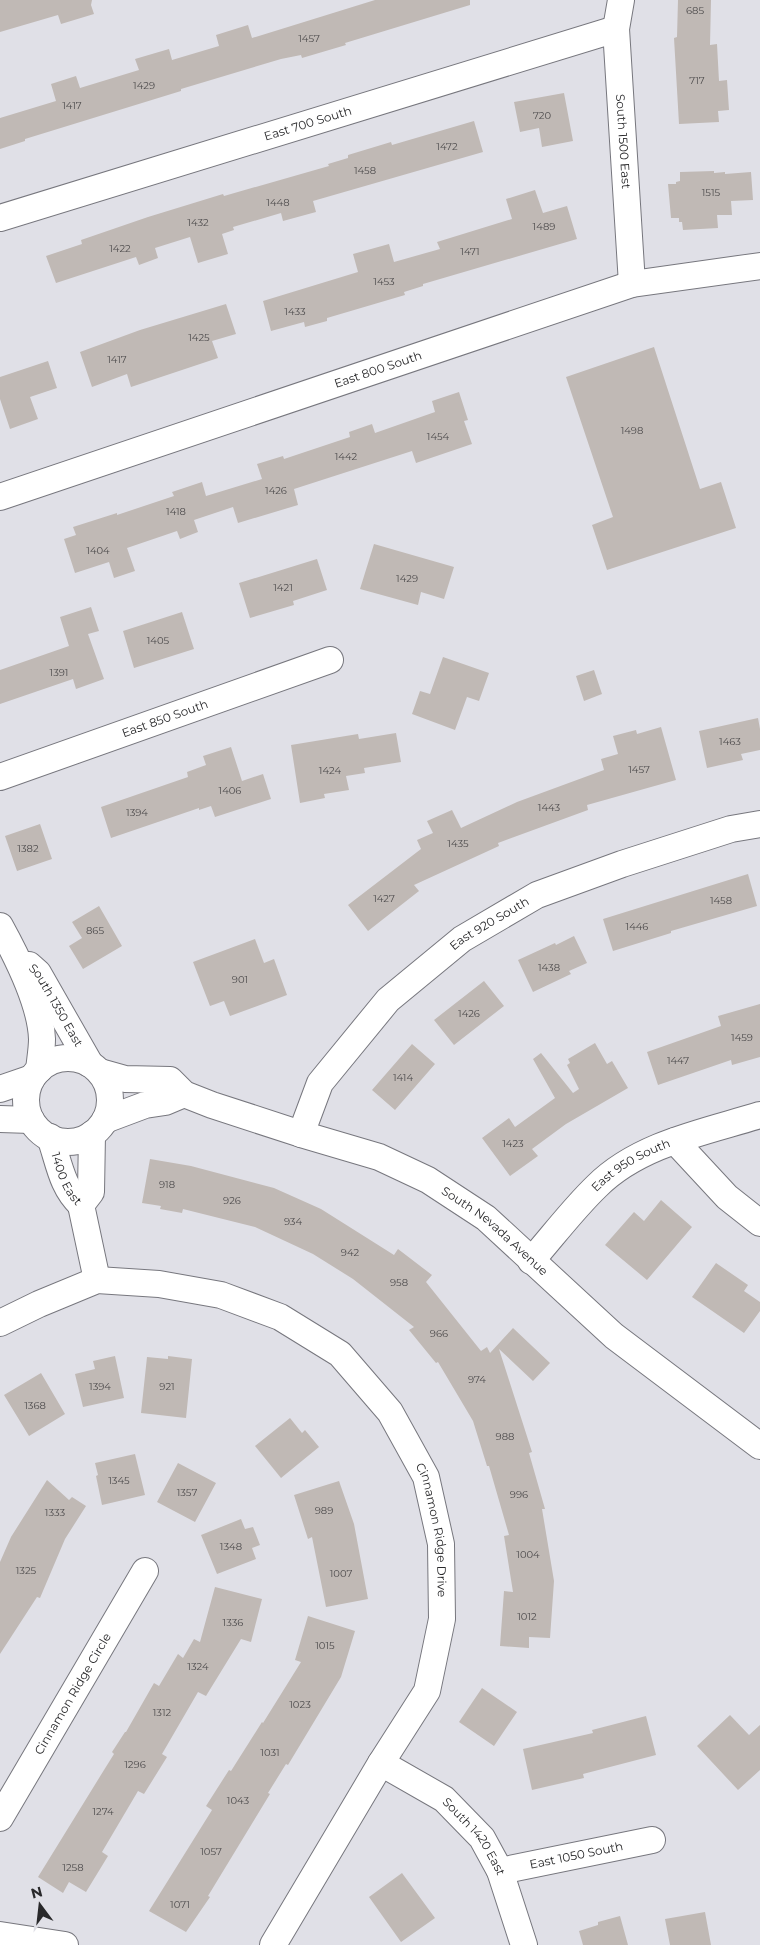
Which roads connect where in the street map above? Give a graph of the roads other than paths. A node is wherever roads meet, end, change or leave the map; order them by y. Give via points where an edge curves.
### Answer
1 (621, 0) edge
2 (616, 29) junction
3 (0, 218) edge
4 (760, 266) edge
5 (632, 284) junction
6 (0, 497) edge
7 (330, 660) dead end
8 (0, 777) edge
9 (760, 824) edge
10 (0, 926) edge
11 (14, 952) junction
12 (95, 1068) junction
13 (35, 1074) junction
14 (0, 1089) edge
15 (184, 1094) junction
16 (760, 1114) edge
17 (0, 1119) edge
18 (98, 1127) junction
19 (40, 1129) junction
20 (301, 1134) junction
21 (675, 1141) junction
22 (81, 1205) junction
23 (760, 1223) edge
24 (531, 1261) junction
25 (97, 1280) junction
26 (0, 1323) edge
27 (760, 1446) edge
28 (145, 1571) dead end
29 (381, 1763) junction
30 (0, 1818) edge
31 (652, 1840) dead end
32 (500, 1871) junction
33 (0, 1935) edge
34 (65, 1945) edge
35 (273, 1945) edge
36 (524, 1945) edge

1 - 2 street, South 1500 East
2 - 3 street, East 700 South
2 - 5 street, South 1500 East
4 - 5 street, East 800 South
5 - 6 street, East 800 South
7 - 8 street, East 850 South
9 - 20 street, East 920 South via 731,829 537,895 462,939 388,1000 320,1083
10 - 11 street, South 1350 East
11 - 12 street, South 1350 East via 38,973
11 - 13 street, South 1350 East via 37,1011 42,1038
12 - 13 street via 77,1059 63,1058 50,1062
12 - 15 street, South Nevada Avenue via 124,1079 170,1080
12 - 18 street via 107,1083 110,1095 109,1108
13 - 14 street
13 - 19 street via 26,1099 27,1110
15 - 18 street via 165,1102 144,1105
15 - 20 street, South Nevada Avenue
16 - 21 street, East 950 South
17 - 19 street
18 - 19 street via 71,1141 60,1141
18 - 22 street, 1400 East via 90,1192
19 - 22 street, 1400 East via 70,1195
20 - 24 street, South Nevada Avenue via 379,1157 428,1180 486,1218
21 - 23 street via 727,1197
21 - 24 street, East 950 South via 650,1150 597,1185
22 - 25 street
24 - 27 street, South Nevada Avenue via 614,1336
25 - 26 street
25 - 29 street, Cinnamon Ridge Drive via 159,1284 222,1295 280,1317 340,1354 390,1412 426,1477 441,1544 442,1619 427,1691
28 - 30 street, Cinnamon Ridge Circle
29 - 32 street, South 1420 East via 444,1799 482,1838
29 - 35 street, Cinnamon Ridge Drive
31 - 32 street, East 1050 South
32 - 36 street, South 1420 East
33 - 34 street

